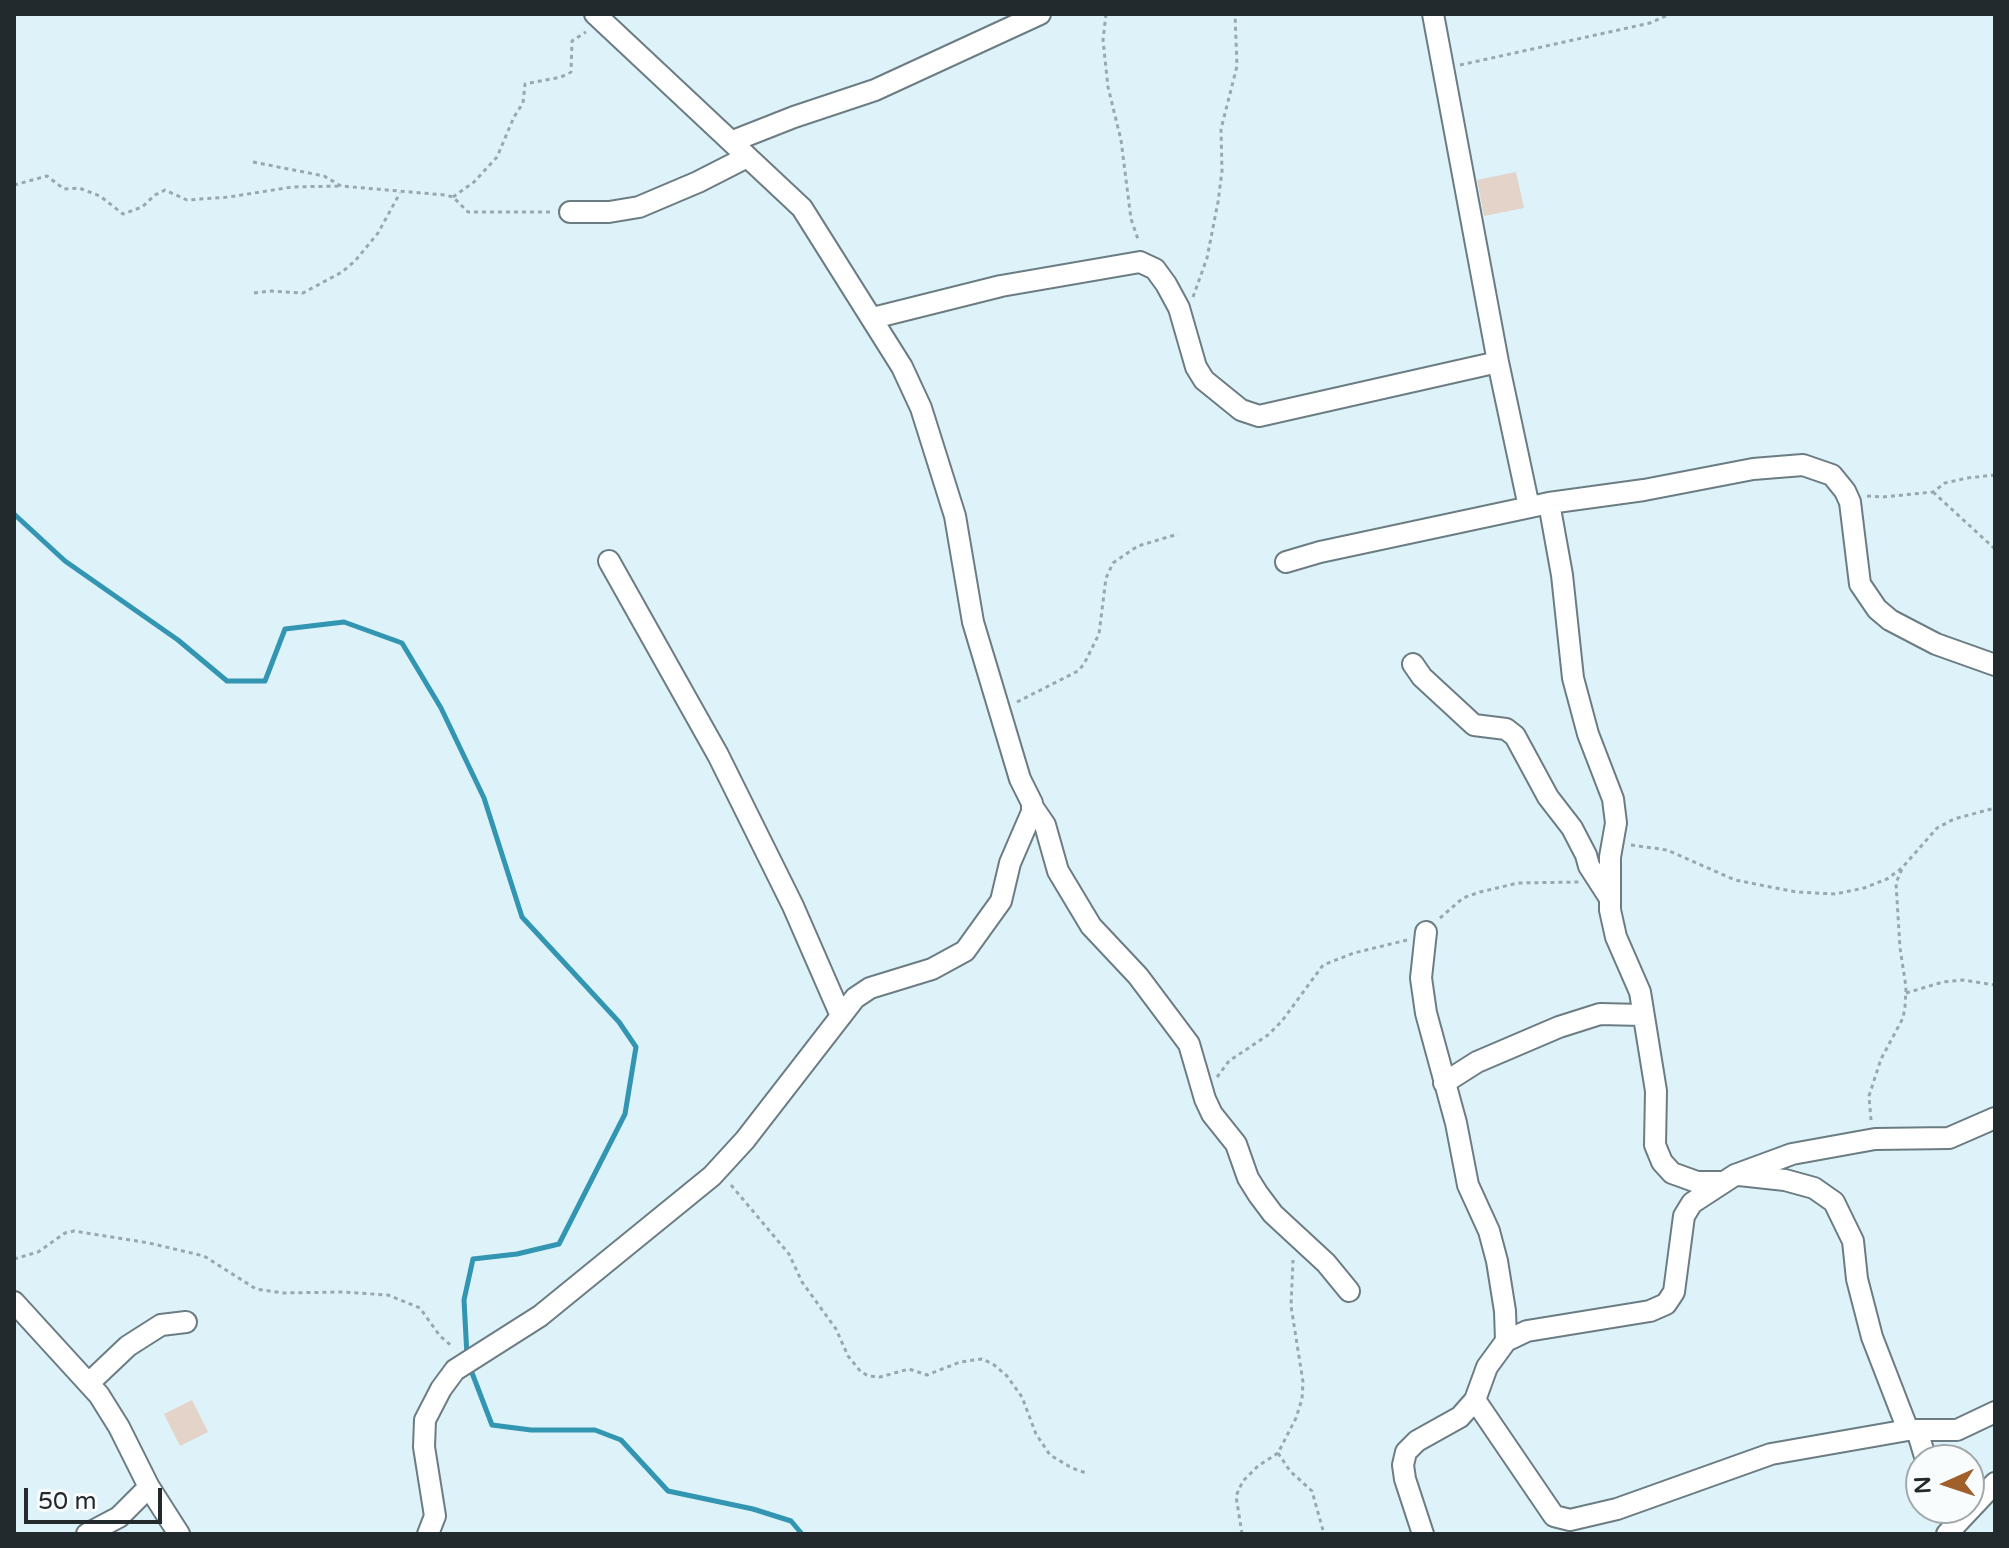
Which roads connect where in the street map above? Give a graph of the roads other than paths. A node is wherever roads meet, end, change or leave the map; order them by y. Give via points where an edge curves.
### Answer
1 (1040, 14) edge
2 (1433, 14) edge
3 (600, 18) edge
4 (733, 141) junction
5 (747, 157) junction
6 (570, 212) road end
7 (873, 318) junction
8 (1498, 362) junction
9 (1549, 503) junction
10 (1529, 507) junction
11 (609, 561) dead end
12 (1286, 562) dead end
13 (1413, 664) dead end
14 (1995, 665) edge
15 (1032, 806) junction
16 (1604, 889) junction
17 (1426, 932) road end
18 (1642, 1015) junction
19 (841, 1016) junction
20 (1444, 1083) junction
21 (1995, 1118) edge
22 (1729, 1178) junction
23 (1349, 1291) dead end
24 (14, 1302) edge
25 (186, 1322) dead end
26 (1506, 1341) junction
27 (89, 1383) junction
28 (1475, 1400) junction
29 (1995, 1412) edge
30 (1913, 1430) junction
31 (1919, 1444) edge
32 (149, 1487) junction
33 (87, 1534) edge
34 (179, 1534) edge
35 (428, 1534) edge
36 (1423, 1534) edge

1 - 4 street via 875,90
2 - 8 street
3 - 4 street
4 - 5 street
5 - 6 street via 639,207
5 - 7 street via 802,208
7 - 8 street via 1001,286 1140,262 1155,269 1166,284 1204,380 1241,410 1259,416
7 - 15 street via 926,421 955,516 973,622
8 - 10 street
9 - 10 street
9 - 14 street via 1786,465 1832,475 1850,502 1860,584 1877,609 1936,644
9 - 16 street via 1573,678 1613,799 1616,823
10 - 12 street
11 - 19 street via 718,755
13 - 16 street via 1474,725 1506,729 1515,736
15 - 19 street via 1001,901 965,951 932,969 870,988
15 - 23 street via 1045,825 1058,871 1091,926 1138,976 1189,1044 1205,1099 1236,1144 1258,1194
16 - 18 street via 1616,937 1640,992
17 - 20 street via 1421,978
18 - 20 street via 1600,1014 1580,1020 1477,1062
18 - 22 street via 1656,1091 1655,1145 1662,1162 1683,1179
19 - 35 street via 718,1169 540,1316 455,1370 425,1420 435,1516
20 - 26 street via 1468,1185 1497,1261
21 - 22 street via 1949,1138 1875,1139 1792,1154
22 - 26 street via 1687,1209 1676,1282 1666,1304 1527,1331
22 - 30 street via 1785,1180 1814,1188 1834,1202 1853,1241 1872,1337
24 - 27 street
25 - 27 street via 161,1325 128,1346
26 - 28 street via 1487,1367
27 - 32 street
28 - 30 street via 1554,1516 1562,1519 1617,1509 1771,1454
28 - 36 street via 1460,1417 1406,1452 1405,1479
29 - 30 street via 1957,1430
30 - 31 street
32 - 33 street via 119,1517
32 - 34 street

